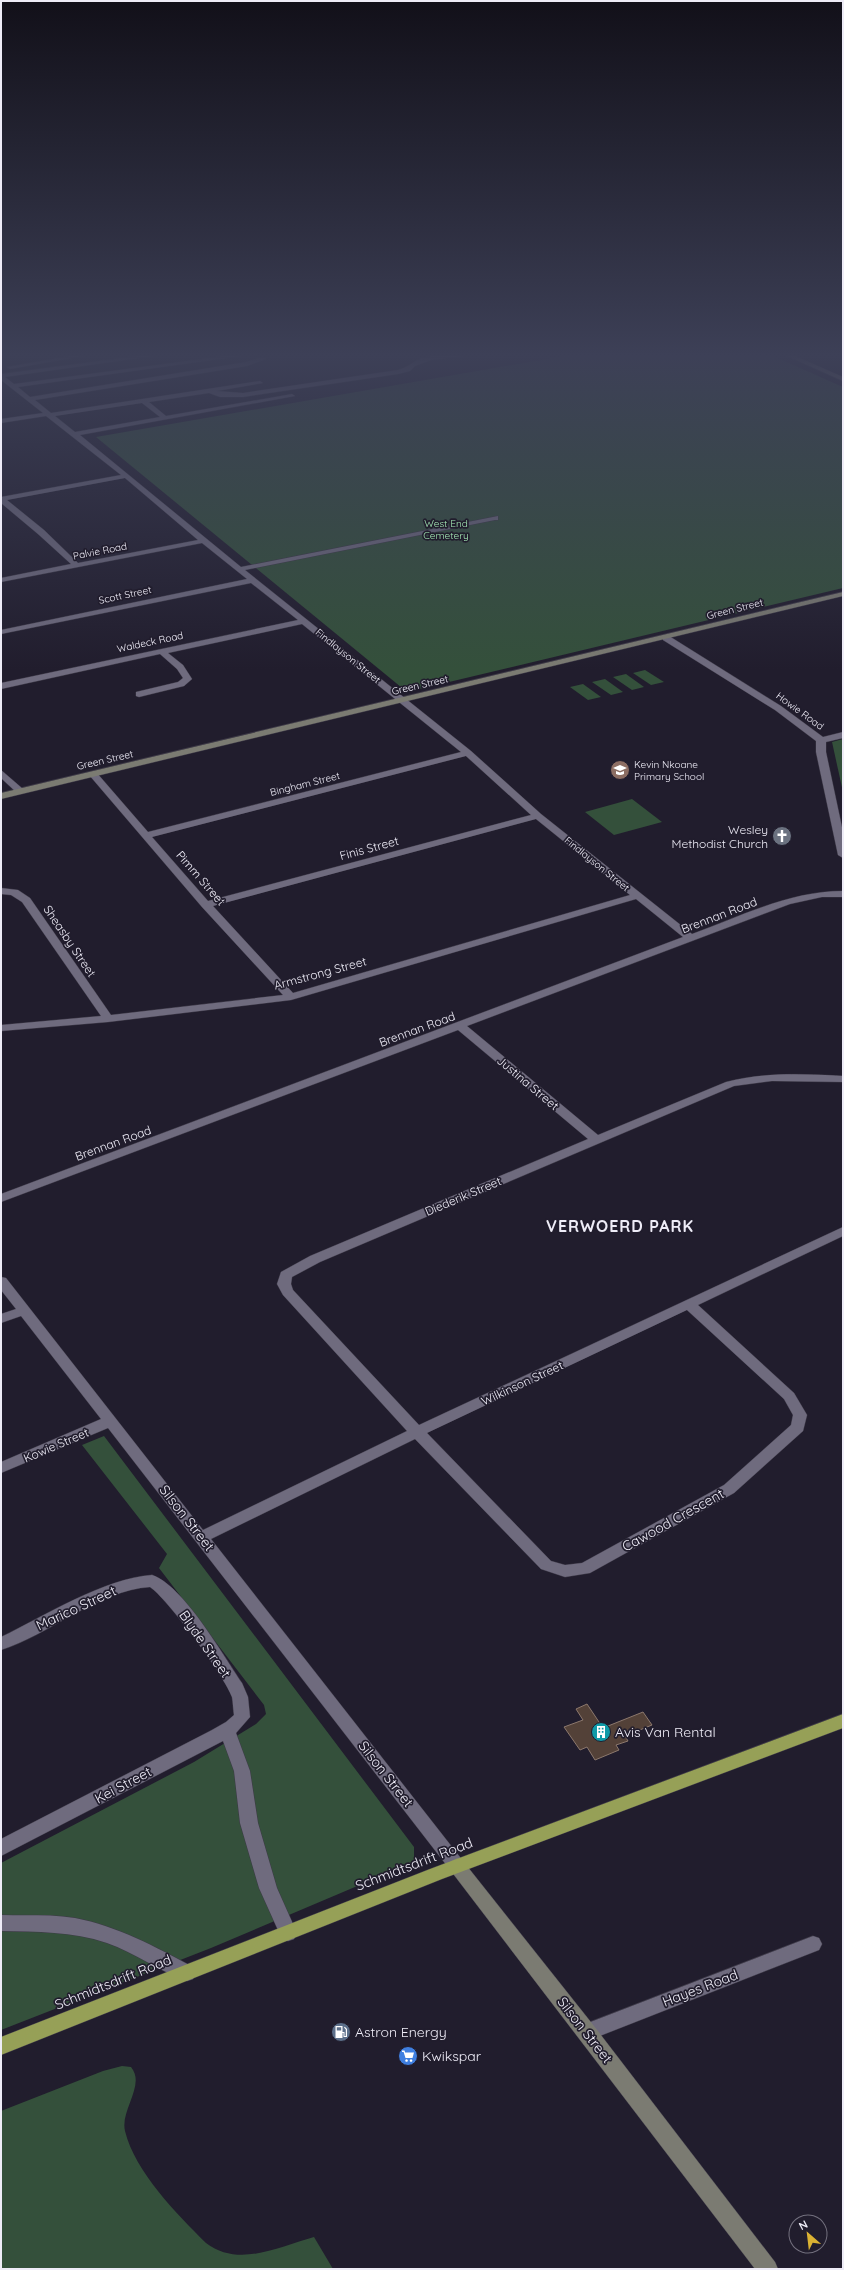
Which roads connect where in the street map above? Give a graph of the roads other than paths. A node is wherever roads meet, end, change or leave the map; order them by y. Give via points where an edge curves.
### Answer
1 (104, 458) edge
2 (126, 476) junction
3 (1, 499) edge
4 (495, 518) dead end
5 (203, 541) junction
6 (76, 565) junction
7 (240, 569) junction
8 (1, 580) edge
9 (254, 580) junction
10 (843, 594) edge
11 (304, 620) junction
12 (1, 632) edge
13 (666, 638) junction
14 (161, 651) junction
15 (1, 686) edge
16 (139, 694) dead end
17 (404, 701) junction
18 (843, 735) edge
19 (821, 740) junction
20 (468, 753) junction
21 (1, 773) edge
22 (93, 774) junction
23 (20, 791) junction
24 (1, 796) edge
25 (838, 814) edge
26 (538, 816) junction
27 (147, 835) junction
28 (843, 855) edge
29 (1, 891) edge
30 (843, 894) edge
31 (636, 896) junction
32 (206, 905) junction
33 (692, 939) junction
34 (290, 997) junction
35 (108, 1019) junction
36 (461, 1027) junction
37 (1, 1028) edge
38 (843, 1080) edge
39 (596, 1140) junction
40 (1, 1198) edge
41 (843, 1231) edge
42 (1, 1281) edge
43 (690, 1304) junction
44 (23, 1310) junction
45 (1, 1319) edge
46 (111, 1421) junction
47 (417, 1432) junction
48 (1, 1468) edge
49 (202, 1537) junction
50 (153, 1581) joint
51 (1, 1644) edge
52 (242, 1717) joint
53 (843, 1721) edge
54 (227, 1730) junction
55 (1, 1848) edge
56 (457, 1866) junction
57 (1, 1923) edge
58 (288, 1933) junction
59 (813, 1944) dead end
60 (187, 1972) junction
61 (587, 2032) junction
62 (1, 2046) edge
63 (768, 2269) edge

1 - 2 street, Findlayson Street
2 - 3 street
2 - 5 street, Findlayson Street
3 - 6 street via 42,532
4 - 7 street
5 - 6 street, Palvie Road
5 - 7 street, Findlayson Street
6 - 8 street, Palvie Road
7 - 9 street, Findlayson Street
9 - 11 street, Findlayson Street
9 - 12 street, Scott Street
10 - 13 street, Green Street
11 - 14 street, Waldeck Road
11 - 17 street, Findlayson Street
13 - 17 street, Green Street
13 - 19 street, Howie Road via 778,708
14 - 15 street, Waldeck Road
14 - 16 street via 180,667 188,680
17 - 20 street, Findlayson Street
17 - 22 street, Green Street
18 - 19 street
19 - 25 street, Howie Road via 821,752
20 - 26 street, Findlayson Street
20 - 27 street, Bingham Street
21 - 23 street
22 - 23 street, Green Street
22 - 27 street, Pimm Street
23 - 24 street, Green Street
25 - 28 street, Howie Road
26 - 31 street, Findlayson Street
26 - 32 street, Finis Street
27 - 32 street, Pimm Street
29 - 35 street, Sheasby Street via 14,892 26,900
30 - 33 street, Brennan Road via 822,894 787,902
31 - 33 street, Findlayson Street
31 - 34 street, Armstrong Street
32 - 34 street, Pimm Street
33 - 36 street, Brennan Road
34 - 35 street, Armstrong Street
35 - 37 street, Armstrong Street
36 - 39 street, Justina Street
36 - 40 street, Brennan Road
38 - 39 street, Diederik Street via 773,1077 739,1082
39 - 47 street, Diederik Street via 315,1259 286,1275 284,1284 288,1292
41 - 43 street, Wilkinson Street
42 - 44 street, Silson Street
43 - 47 street, Wilkinson Street
43 - 47 street, Cawood Crescent via 789,1396 800,1415 798,1427 729,1489 584,1569 565,1571 546,1565
44 - 45 street
44 - 46 street, Silson Street
46 - 48 street, Kowie Street
46 - 49 street, Silson Street
47 - 49 street, Wilkinson Street
49 - 56 street, Silson Street
50 - 51 street, Marico Street via 138,1582 110,1592
50 - 52 street, Blyde Street via 169,1592 236,1688 240,1697
52 - 54 street, Kei Street
53 - 56 highway, Schmidtsdrift Road
54 - 55 street, Kei Street
54 - 58 street via 242,1771 249,1823 268,1888
56 - 58 highway, Schmidtsdrift Road
56 - 61 street, Silson Street
57 - 60 street via 82,1928 139,1949
58 - 60 highway, Schmidtsdrift Road
59 - 61 street, Hayes Road
60 - 62 highway, Schmidtsdrift Road
61 - 63 street, Silson Street

